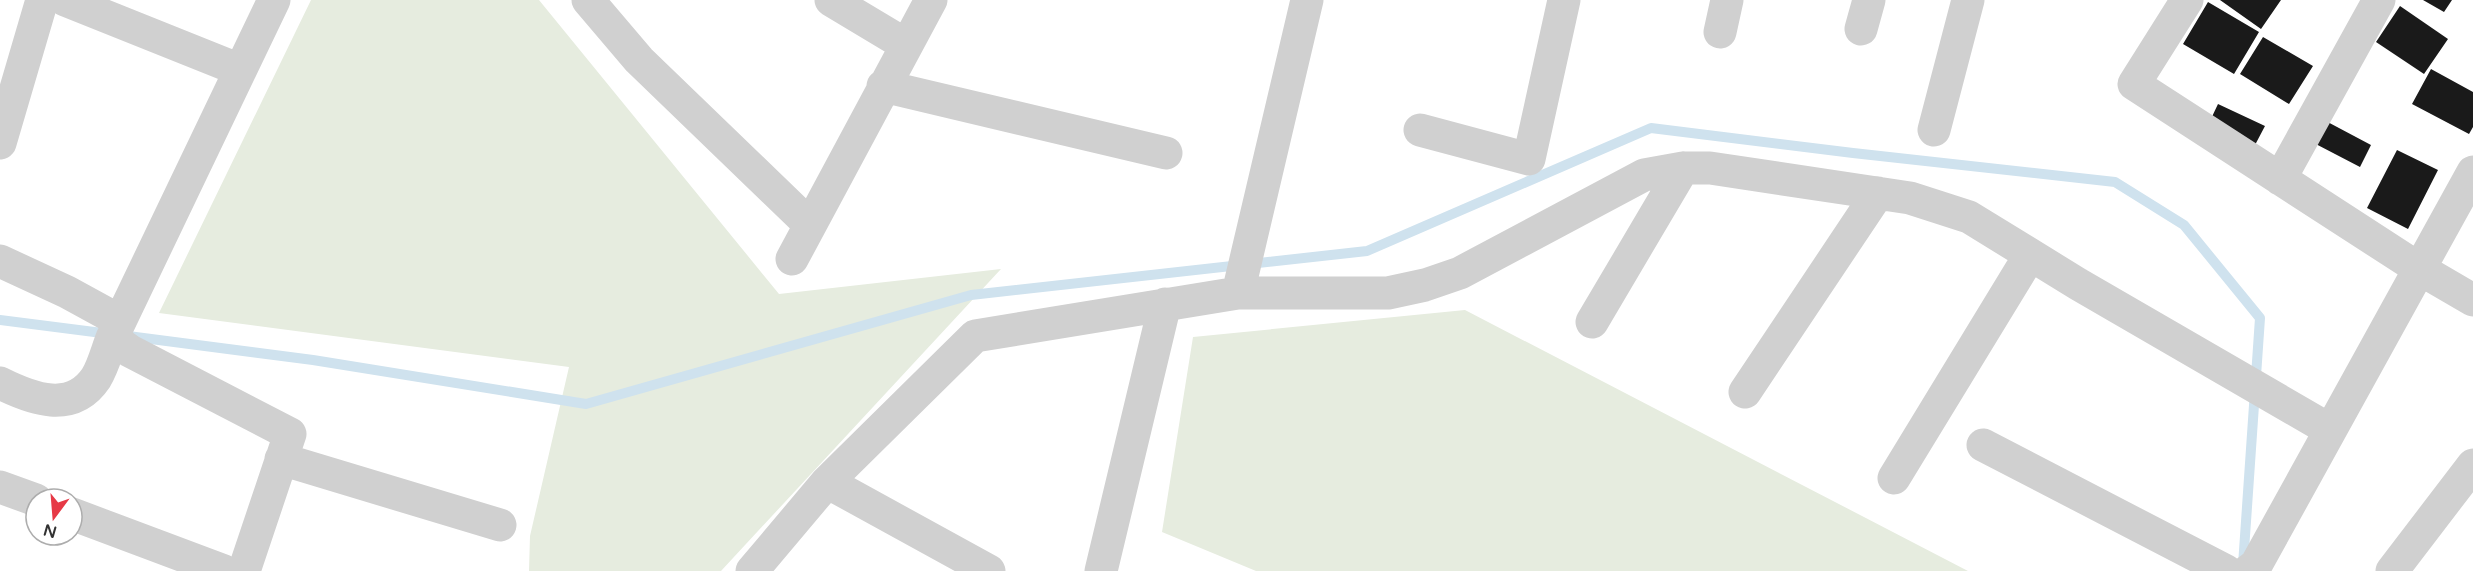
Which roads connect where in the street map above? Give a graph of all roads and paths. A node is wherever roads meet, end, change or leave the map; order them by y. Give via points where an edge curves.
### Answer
1 (42, 0) edge
2 (65, 0) edge
3 (274, 0) edge
4 (588, 0) edge
5 (831, 0) edge
6 (931, 0) edge
7 (1307, 0) edge
8 (1564, 0) edge
9 (1727, 0) edge
10 (1968, 0) edge
11 (2187, 0) edge
12 (2379, 0) edge
13 (1720, 32) dead end
14 (906, 45) junction
15 (240, 70) junction
16 (883, 86) junction
17 (1420, 130) dead end
18 (1934, 130) dead end
19 (0, 143) edge
20 (1166, 153) dead end
21 (1683, 168) junction
22 (2473, 172) edge
23 (2280, 179) junction
24 (1878, 193) junction
25 (810, 225) junction
26 (2030, 255) junction
27 (792, 259) dead end
28 (0, 261) edge
29 (2418, 268) junction
30 (1238, 292) junction
31 (2473, 300) edge
32 (1165, 304) junction
33 (1592, 322) dead end
34 (116, 330) junction
35 (0, 384) edge
36 (1745, 392) dead end
37 (2330, 430) junction
38 (1983, 445) dead end
39 (281, 459) junction
40 (2473, 465) edge
41 (1894, 478) dead end
42 (827, 482) junction
43 (0, 487) edge
44 (24, 496) edge
45 (84, 518) edge
46 (500, 525) dead end
47 (224, 571) edge
48 (244, 571) edge
49 (752, 571) edge
50 (988, 571) edge
51 (1101, 571) edge
52 (2226, 571) edge
53 (2249, 571) edge
54 (2392, 571) edge

1 - 19 street
2 - 15 street
3 - 15 street
4 - 25 street via 639,60
5 - 14 street
6 - 14 street
7 - 30 street
8 - 17 street via 1529,159
9 - 13 street
10 - 18 street
11 - 23 street via 2134,84
12 - 23 street
14 - 16 street
15 - 34 street
16 - 20 street
16 - 25 street
21 - 24 street via 1710,168
21 - 30 street via 1644,175 1460,273 1425,285 1388,293
21 - 33 street
22 - 29 street
23 - 29 street
24 - 26 street via 1910,198 1970,217
24 - 36 street
25 - 27 street
26 - 37 street
26 - 41 street
28 - 34 street via 67,292
29 - 31 street
29 - 37 street
30 - 32 street
32 - 42 street via 975,336
32 - 51 street
34 - 35 street via 97,377 80,396 57,401 21,394
34 - 39 street via 130,351 290,434
37 - 53 street via 2256,565
38 - 52 street
39 - 46 street
39 - 48 street
40 - 54 street
42 - 49 street
42 - 50 street
43 - 44 street
45 - 47 street

